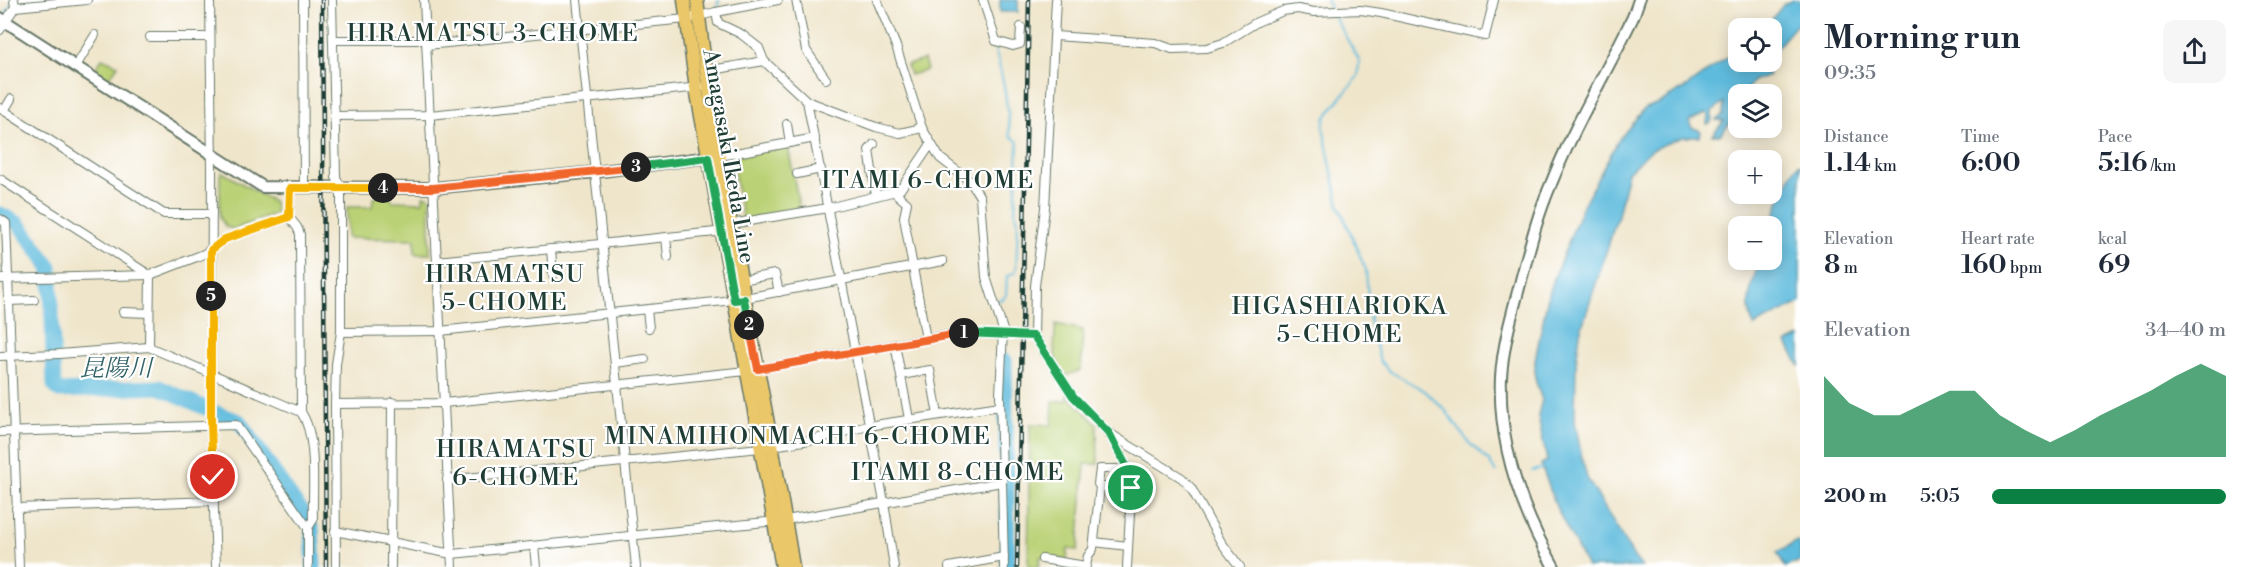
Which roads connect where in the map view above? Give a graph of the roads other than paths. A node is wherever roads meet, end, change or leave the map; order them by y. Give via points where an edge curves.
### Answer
1 (87, 0) edge
2 (210, 0) edge
3 (303, 0) edge
4 (332, 0) edge
5 (424, 0) edge
6 (577, 0) edge
7 (684, 0) edge
8 (697, 0) edge
9 (778, 0) edge
10 (796, 0) edge
11 (878, 0) edge
12 (983, 0) edge
13 (1056, 0) edge
14 (1494, 0) edge
15 (1639, 0) edge
16 (759, 2) edge
17 (14, 3) edge
18 (716, 12) junction
19 (699, 14) junction
20 (686, 19) junction
21 (2, 23) edge
22 (1021, 27) dead end
23 (581, 31) junction
24 (96, 36) dead end
25 (1055, 36) junction
26 (210, 37) junction
27 (155, 38) dead end
28 (333, 40) junction
29 (426, 42) junction
30 (764, 61) junction
31 (76, 66) junction
32 (706, 71) junction
33 (826, 79) dead end
34 (702, 87) junction
35 (12, 99) dead end
36 (588, 100) junction
37 (807, 101) junction
38 (2, 109) edge
39 (430, 115) junction
40 (334, 116) junction
41 (787, 124) dead end
42 (922, 128) junction
43 (815, 138) junction
44 (790, 143) junction
45 (874, 144) dead end
46 (931, 144) junction
47 (211, 152) junction
48 (714, 157) junction
49 (821, 169) junction
50 (595, 172) junction
51 (797, 174) dead end
52 (0, 179) edge
53 (290, 188) junction
54 (304, 188) junction
55 (433, 188) junction
56 (341, 189) junction
57 (894, 192) junction
58 (876, 196) junction
59 (828, 208) junction
60 (212, 214) junction
61 (289, 217) junction
62 (0, 219) edge
63 (728, 228) junction
64 (666, 237) junction
65 (602, 244) junction
66 (550, 249) junction
67 (211, 250) junction
68 (668, 257) dead end
69 (437, 261) junction
70 (944, 261) dead end
71 (914, 267) junction
72 (150, 275) junction
73 (552, 275) dead end
74 (4, 279) edge
75 (741, 280) junction
76 (841, 282) junction
77 (779, 292) junction
78 (739, 299) junction
79 (34, 300) dead end
80 (9, 301) junction
81 (647, 310) junction
82 (123, 312) dead end
83 (149, 313) junction
84 (610, 314) junction
85 (649, 328) dead end
86 (440, 331) junction
87 (341, 332) junction
88 (1002, 335) junction
89 (1034, 336) junction
90 (926, 339) junction
91 (895, 344) junction
92 (149, 347) junction
93 (854, 352) junction
94 (0, 356) edge
95 (11, 356) junction
96 (645, 359) dead end
97 (615, 363) junction
98 (752, 370) junction
99 (210, 375) junction
100 (901, 375) junction
101 (617, 385) junction
102 (392, 402) junction
103 (444, 403) junction
104 (335, 404) junction
105 (1000, 406) junction
106 (301, 412) junction
107 (938, 415) junction
108 (909, 419) junction
109 (211, 424) junction
110 (868, 426) junction
111 (13, 431) junction
112 (0, 432) edge
113 (1109, 433) junction
114 (766, 446) junction
115 (624, 461) junction
116 (1127, 466) junction
117 (447, 480) junction
118 (1002, 482) junction
119 (1100, 487) junction
120 (1131, 488) junction
121 (214, 501) junction
122 (884, 502) junction
123 (16, 508) junction
124 (780, 520) junction
125 (308, 528) junction
126 (335, 531) junction
127 (633, 537) junction
128 (391, 541) junction
129 (1095, 542) junction
130 (534, 546) junction
131 (1128, 546) junction
132 (452, 554) junction
133 (1004, 557) junction
134 (1042, 560) dead end
135 (19, 567) edge
136 (216, 567) edge
137 (308, 567) edge
138 (336, 567) edge
139 (390, 567) edge
140 (452, 567) edge
141 (536, 567) edge
142 (636, 567) edge
143 (782, 567) edge
144 (793, 567) edge
145 (894, 567) edge
146 (949, 567) edge
147 (1004, 567) edge
148 (1127, 567) edge
149 (1240, 567) edge
150 (1554, 567) edge

1 - 17 street
2 - 26 street
3 - 54 street
4 - 28 street
5 - 29 street
6 - 23 street
7 - 20 main road, Amagasaki Ikeda Line
8 - 19 main road, Amagasaki Ikeda Line
9 - 16 street
10 - 33 street via 806,50
11 - 42 street
12 - 22 street via 996,41 1020,44
13 - 25 street
14 - 25 street via 1485,36 1361,10 1298,9 1257,22 1207,48 1172,49 1155,43
15 - 150 street via 1550,185 1534,230 1505,346 1501,378 1506,445 1523,506
16 - 18 street
17 - 21 street
18 - 19 street
18 - 30 street via 718,23 759,48
19 - 20 street
19 - 32 main road, Amagasaki Ikeda Line
20 - 23 street
20 - 34 main road, Amagasaki Ikeda Line
21 - 31 street
23 - 29 street
23 - 36 street
24 - 31 street
25 - 89 street
26 - 27 street
26 - 47 street
28 - 29 street
28 - 40 street
29 - 39 street
30 - 32 street
30 - 37 street
31 - 47 street
32 - 34 main road, Amagasaki Ikeda Line
34 - 36 street
34 - 48 main road, Amagasaki Ikeda Line
35 - 38 street
36 - 39 street
36 - 50 street
37 - 42 street via 900,133
37 - 43 street
38 - 60 street via 164,214
39 - 40 street
39 - 55 street
40 - 56 street via 336,177
41 - 44 street
42 - 46 street
43 - 44 street
43 - 49 street
44 - 48 street
45 - 58 street via 868,150
46 - 57 street via 900,190
46 - 88 street via 939,158 970,181 980,197 986,277
47 - 53 street via 263,188
47 - 60 street
48 - 50 street
48 - 63 main road, Amagasaki Ikeda Line
49 - 51 street
49 - 59 street
50 - 55 street
50 - 65 street
52 - 72 street
53 - 54 street
53 - 61 street
54 - 56 street
55 - 56 street
55 - 69 street
56 - 87 street
57 - 58 street
57 - 71 street via 907,203 904,217
58 - 59 street
59 - 63 street
59 - 76 street
60 - 67 street
61 - 67 street via 225,239
61 - 106 street via 300,234
62 - 74 street via 6,223
63 - 64 street
63 - 75 main road, Amagasaki Ikeda Line
63 - 78 main road, Amagasaki Ikeda Line
64 - 65 street
64 - 68 street
65 - 66 street
65 - 84 street
66 - 69 street
66 - 73 street
67 - 72 street
67 - 99 street
69 - 86 street
70 - 71 street
71 - 76 street
71 - 90 street
72 - 74 street
72 - 83 street
74 - 80 street
75 - 77 street via 776,274
75 - 78 main road, Amagasaki Ikeda Line
76 - 77 street
76 - 93 street
77 - 78 street
78 - 81 street
78 - 98 main road, Amagasaki Ikeda Line
79 - 80 street
80 - 95 street
81 - 84 street
81 - 85 street
82 - 83 street
83 - 92 street
84 - 86 street
84 - 97 street
86 - 87 street
86 - 103 street
87 - 104 street
88 - 89 street
88 - 90 street via 960,333
88 - 105 street
89 - 113 street via 1073,396
90 - 91 street
91 - 93 street
91 - 100 street
92 - 95 street
92 - 99 street
93 - 98 street
93 - 110 street
94 - 95 street
95 - 111 street
96 - 97 street
97 - 101 street
98 - 101 street
98 - 114 main road, Amagasaki Ikeda Line
99 - 106 street
99 - 109 street
100 - 107 street via 930,370
100 - 108 street
101 - 103 street
101 - 115 street
102 - 103 street
102 - 104 street
102 - 128 street
103 - 117 street
104 - 126 street
105 - 107 street
105 - 118 street
106 - 125 street via 308,421 311,446 313,520
107 - 108 street
108 - 110 street
109 - 111 street
109 - 121 street
109 - 125 street via 236,424
110 - 114 street
110 - 122 street
111 - 112 street
111 - 123 street
113 - 116 street
113 - 149 street via 1182,478
114 - 115 street
114 - 124 main road, Amagasaki Ikeda Line
115 - 117 street
115 - 127 street
116 - 119 street via 1100,468
116 - 120 street
117 - 132 street
118 - 122 street
118 - 133 street
119 - 120 street
119 - 129 street
120 - 131 street
121 - 123 street
121 - 136 street
122 - 124 street
122 - 145 street
123 - 135 street
124 - 127 street
124 - 143 main road, Amagasaki Ikeda Line
124 - 144 main road, Amagasaki Ikeda Line
125 - 137 street
126 - 128 street
126 - 138 street
127 - 130 street
127 - 142 street
128 - 132 street
128 - 139 street
129 - 131 street
129 - 134 street via 1086,566
130 - 132 street
130 - 141 street
131 - 148 street
132 - 140 street
133 - 146 street
133 - 147 street

